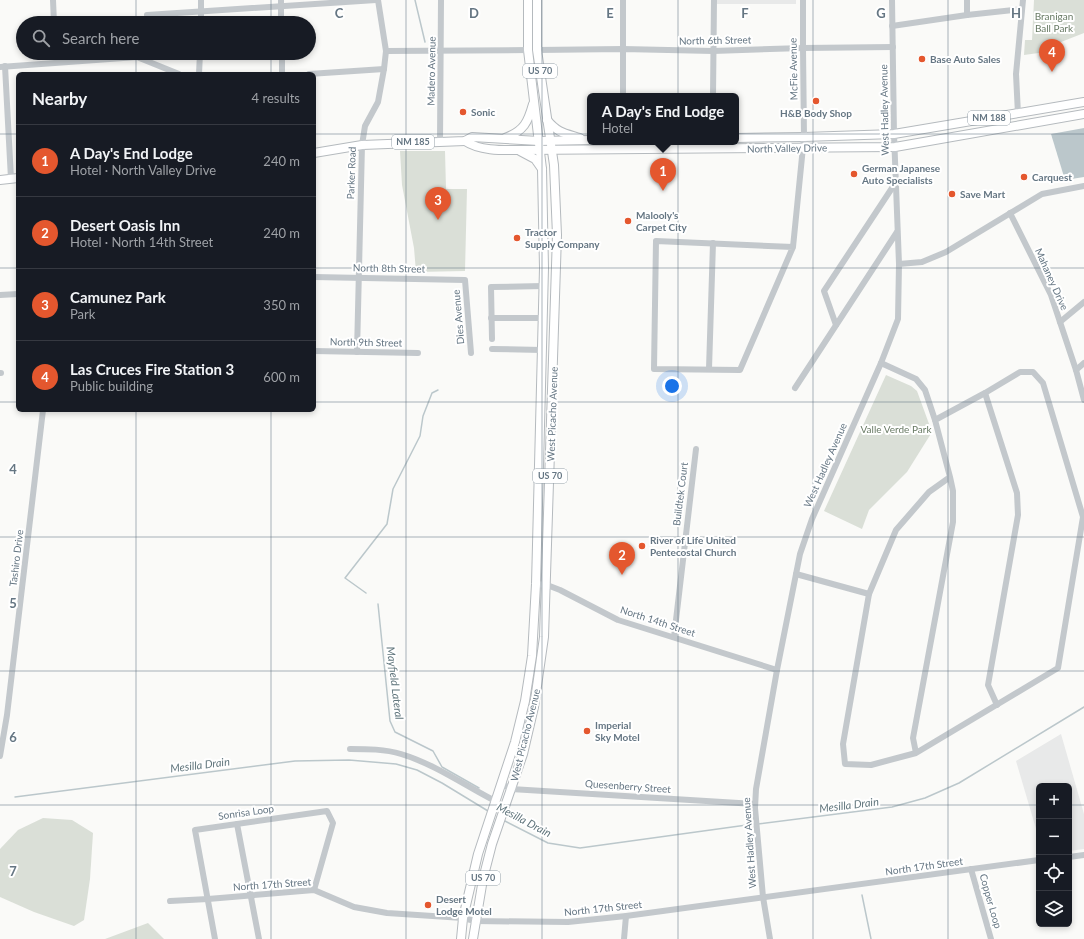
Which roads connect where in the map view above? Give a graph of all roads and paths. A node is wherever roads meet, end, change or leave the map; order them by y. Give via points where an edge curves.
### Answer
1 (53, 0) edge
2 (201, 0) edge
3 (377, 0) edge
4 (441, 0) edge
5 (528, 0) edge
6 (537, 0) edge
7 (623, 0) edge
8 (714, 0) edge
9 (803, 0) edge
10 (892, 0) edge
11 (967, 0) edge
12 (1023, 0) edge
13 (281, 3) edge
14 (1022, 9) junction
15 (202, 12) junction
16 (147, 15) dead end
17 (967, 15) junction
18 (54, 16) edge
19 (202, 16) edge
20 (282, 16) edge
21 (892, 26) junction
22 (893, 47) junction
23 (803, 48) junction
24 (623, 49) junction
25 (441, 50) junction
26 (528, 50) junction
27 (537, 50) junction
28 (386, 51) junction
29 (713, 51) junction
30 (89, 60) edge
31 (144, 60) edge
32 (200, 60) edge
33 (282, 60) edge
34 (57, 62) joint
35 (3, 66) edge
36 (384, 69) junction
37 (174, 72) edge
38 (199, 72) edge
39 (282, 72) edge
40 (316, 74) edge
41 (623, 93) edge
42 (713, 93) edge
43 (534, 102) junction
44 (1084, 102) edge
45 (1018, 114) junction
46 (1084, 114) edge
47 (546, 120) junction
48 (894, 134) junction
49 (804, 137) junction
50 (739, 138) edge
51 (503, 139) junction
52 (587, 140) edge
53 (440, 141) junction
54 (465, 141) junction
55 (539, 141) junction
56 (550, 141) junction
57 (587, 141) edge
58 (362, 145) junction
59 (623, 146) edge
60 (713, 146) edge
61 (895, 147) junction
62 (803, 149) junction
63 (516, 150) junction
64 (540, 150) junction
65 (552, 150) junction
66 (570, 150) junction
67 (316, 155) edge
68 (554, 165) junction
69 (542, 170) junction
70 (15, 179) edge
71 (0, 180) edge
72 (896, 182) junction
73 (1084, 186) edge
74 (1010, 213) junction
75 (898, 231) junction
76 (713, 243) junction
77 (793, 247) junction
78 (899, 264) junction
79 (316, 277) edge
80 (359, 278) junction
81 (465, 280) joint
82 (543, 286) junction
83 (16, 294) edge
84 (0, 295) edge
85 (1084, 302) edge
86 (491, 318) junction
87 (543, 318) junction
88 (1060, 322) junction
89 (836, 325) junction
90 (492, 339) dead end
91 (492, 349) dead end
92 (542, 350) junction
93 (316, 351) edge
94 (357, 352) junction
95 (418, 353) dead end
96 (471, 353) dead end
97 (881, 363) junction
98 (1084, 363) edge
99 (709, 369) junction
100 (1076, 370) junction
101 (795, 388) dead end
102 (985, 393) junction
103 (1084, 400) edge
104 (43, 412) edge
105 (935, 420) junction
106 (696, 449) dead end
107 (950, 476) junction
108 (796, 574) junction
109 (536, 584) junction
110 (547, 585) junction
111 (869, 594) junction
112 (674, 637) junction
113 (777, 670) junction
114 (997, 705) junction
115 (350, 749) dead end
116 (916, 753) junction
117 (0, 756) edge
118 (501, 783) junction
119 (511, 789) junction
120 (495, 801) junction
121 (755, 804) junction
122 (505, 806) junction
123 (237, 824) junction
124 (1084, 855) edge
125 (1072, 856) edge
126 (1036, 860) edge
127 (971, 869) junction
128 (314, 890) junction
129 (251, 895) junction
130 (763, 897) junction
131 (208, 899) junction
132 (170, 901) dead end
133 (626, 916) junction
134 (463, 918) junction
135 (475, 921) junction
136 (216, 939) edge
137 (259, 939) edge
138 (461, 939) edge
139 (472, 939) edge
140 (624, 939) edge
141 (770, 939) edge
142 (991, 939) edge

1 - 18 street
2 - 15 street
3 - 13 street
3 - 28 street, Parker Road
4 - 25 street, Madero Avenue
5 - 26 main road, West Picacho Avenue / US 70
6 - 27 main road, West Picacho Avenue / US 70
7 - 24 street
8 - 29 street
9 - 23 street, McFie Avenue
10 - 21 street, West Hadley Avenue
11 - 17 street
12 - 14 street
13 - 15 street
13 - 20 street
14 - 17 street
14 - 45 street via 1016,74
15 - 16 street
15 - 19 street
17 - 21 street
21 - 22 street, West Hadley Avenue
22 - 23 street, North 6th Street
22 - 48 street, West Hadley Avenue
23 - 29 street, North 6th Street
23 - 49 street, McFie Avenue
24 - 27 street, North 6th Street
24 - 29 street, North 6th Street
24 - 41 street
25 - 26 street
25 - 28 street
25 - 53 street, Madero Avenue
26 - 43 main road, West Picacho Avenue / US 70
27 - 47 main road, West Picacho Avenue / US 70
28 - 36 street, Parker Road
29 - 42 street
30 - 34 street
31 - 37 street
32 - 38 street
33 - 39 street
34 - 35 street
35 - 70 street
36 - 40 street
36 - 58 street, Parker Road via 378,102 365,126
43 - 51 main road via 523,128
43 - 55 main road, West Picacho Avenue / US 70
44 - 45 main road, North Valley Drive / NM 188
45 - 48 main road, North Valley Drive / NM 188
46 - 61 main road, North Valley Drive / NM 188
47 - 52 main road via 560,132
47 - 56 main road, West Picacho Avenue / US 70
48 - 49 main road, North Valley Drive / NM 188
48 - 61 street, West Hadley Avenue
49 - 50 main road, North Valley Drive / NM 188
49 - 62 street, McFie Avenue
51 - 54 main road, North Valley Drive / NM 185 via 472,137
51 - 55 main road, North Valley Drive / NM 185
53 - 54 main road, North Valley Drive / NM 185
53 - 58 main road, North Valley Drive / NM 185
54 - 63 main road, North Valley Drive / NM 185 via 472,146
55 - 56 main road, North Valley Drive / NM 185
55 - 64 main road, West Picacho Avenue / US 70
56 - 57 main road, North Valley Drive
56 - 65 main road, West Picacho Avenue / US 70
58 - 67 main road, North Valley Drive / NM 185
58 - 80 street, Parker Road
59 - 60 main road, North Valley Drive / NM 188
59 - 66 main road, North Valley Drive / NM 188
60 - 62 main road, North Valley Drive / NM 188
61 - 62 main road, North Valley Drive / NM 188
61 - 72 street, West Hadley Avenue
62 - 77 street, McFie Avenue
63 - 64 main road, North Valley Drive / NM 185
63 - 69 main road via 535,159
64 - 65 main road, North Valley Drive / NM 188
64 - 69 main road, West Picacho Avenue / US 70
65 - 66 main road, North Valley Drive / NM 188
65 - 68 main road, West Picacho Avenue / US 70
66 - 68 main road via 557,158
68 - 110 main road, West Picacho Avenue / US 70 via 557,235
69 - 82 main road, West Picacho Avenue / US 70
70 - 71 main road
72 - 75 street, West Hadley Avenue
72 - 89 street via 824,292
73 - 74 street via 1042,194
74 - 78 street via 946,252 922,262
74 - 88 street, Mahaney Drive via 1051,295
75 - 78 street, West Hadley Avenue
75 - 89 street
76 - 77 street
76 - 99 street
76 - 99 street via 656,241 654,369
77 - 99 street, McFie Avenue via 740,370
78 - 97 street, West Hadley Avenue via 898,319
79 - 80 street, North 8th Street
80 - 81 street, North 8th Street
80 - 94 street, Parker Road
81 - 96 street, Dies Avenue
82 - 86 street via 491,287
82 - 87 main road, West Picacho Avenue / US 70
83 - 84 street
85 - 88 street
86 - 87 street
86 - 90 street
87 - 92 main road, West Picacho Avenue / US 70
88 - 100 street, Mahaney Drive
89 - 101 street
91 - 92 street
92 - 109 main road, West Picacho Avenue / US 70
93 - 94 street, North 9th Street
94 - 95 street, North 9th Street
97 - 105 street via 916,379 925,390
97 - 108 street, West Hadley Avenue via 812,520
98 - 100 street
100 - 103 street, Mahaney Drive
102 - 105 street
102 - 114 street via 1016,493 1018,515 988,685
102 - 114 street via 1020,372 1033,372 1043,383 1083,517 1058,668
104 - 117 street, Tashiro Drive
105 - 107 street
106 - 112 street, Buildtek Court
107 - 111 street via 929,492 896,530
107 - 116 street via 953,491 953,522 913,738
108 - 111 street
108 - 113 street, West Hadley Avenue
109 - 110 street, North 14th Street
109 - 118 main road, West Picacho Avenue / US 70 via 532,656 525,701
110 - 112 street, North 14th Street via 618,620
110 - 119 main road, West Picacho Avenue / US 70 via 544,637 534,707 523,754
111 - 116 street via 843,744 845,764 871,765
112 - 113 street, North 14th Street
113 - 121 street, West Hadley Avenue
114 - 116 street
115 - 120 street via 372,749 401,754 424,763
118 - 119 street, Quesenberry Street
118 - 120 main road, West Picacho Avenue / US 70
119 - 121 street, Quesenberry Street
119 - 122 main road, West Picacho Avenue / US 70
120 - 122 street
120 - 134 main road, West Picacho Avenue / US 70 via 478,854
121 - 130 street, West Hadley Avenue
122 - 135 main road, West Picacho Avenue / US 70 via 483,879
123 - 128 street, Sonrisa Loop via 327,811 333,823
123 - 129 street
123 - 131 street, Sonrisa Loop via 195,830
124 - 125 street
126 - 127 street, North 17th Street
127 - 130 street, North 17th Street
127 - 142 street, Copper Loop
128 - 129 street, North 17th Street
128 - 134 street, North 17th Street via 354,907 387,913
129 - 131 street, North 17th Street
129 - 137 street
130 - 133 street, North 17th Street
130 - 141 street, West Hadley Avenue
131 - 132 street, North 17th Street
131 - 136 street, Sonrisa Loop
133 - 135 street, North 17th Street via 568,922
133 - 140 street
134 - 135 street, North 17th Street
134 - 138 main road, West Picacho Avenue / US 70
135 - 139 main road, West Picacho Avenue / US 70

